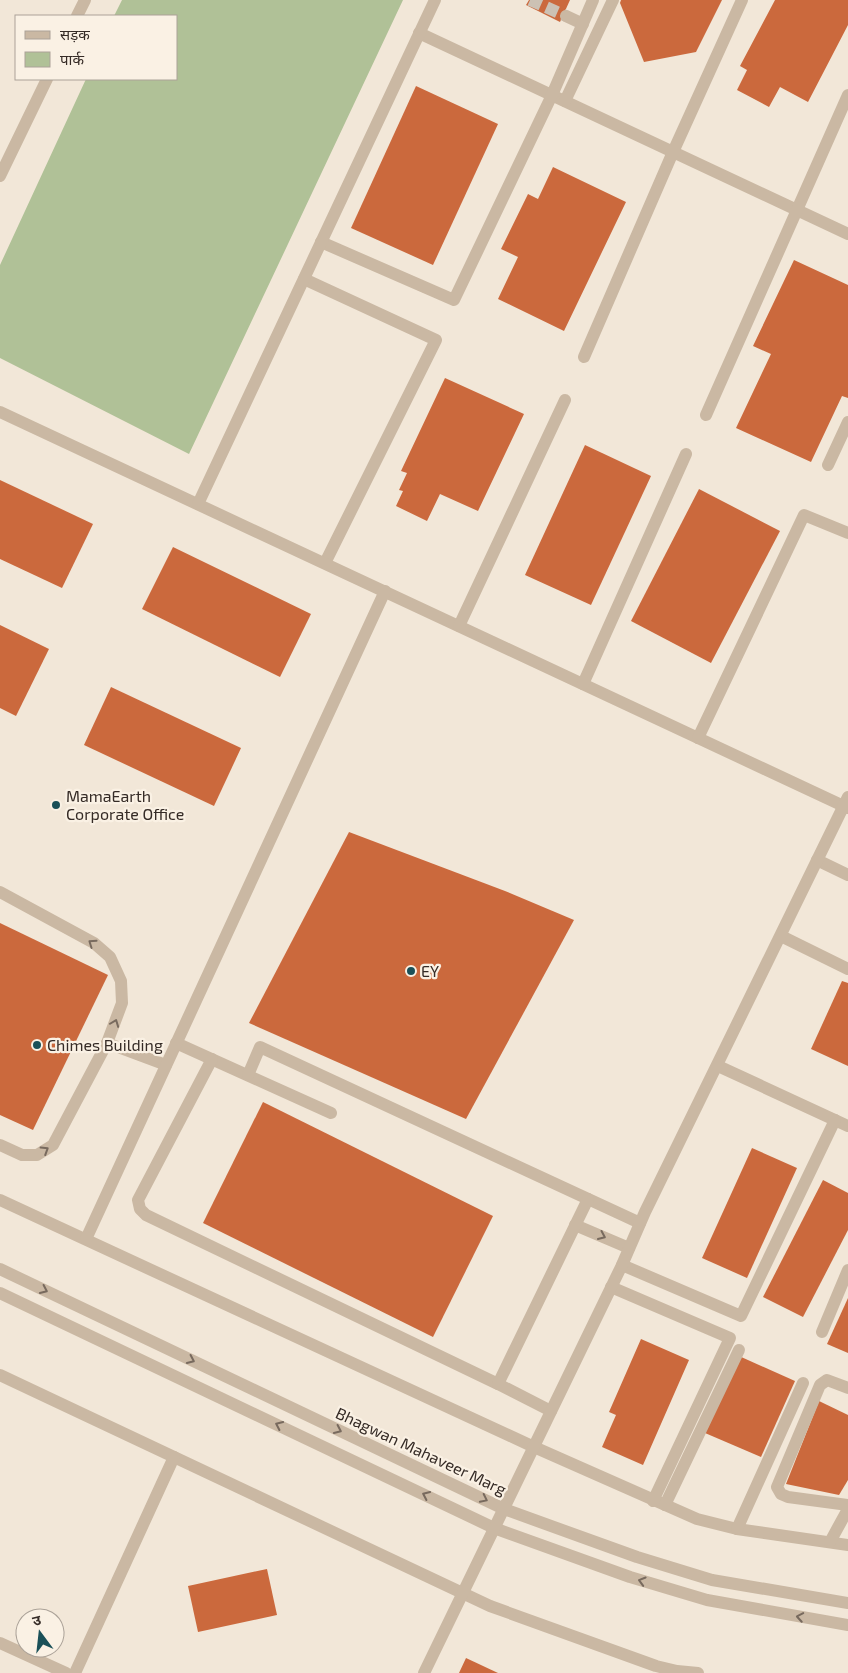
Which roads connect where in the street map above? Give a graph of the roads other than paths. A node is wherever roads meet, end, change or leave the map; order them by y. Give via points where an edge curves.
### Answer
1 (85, 0) edge
2 (435, 0) edge
3 (593, 0) edge
4 (613, 0) edge
5 (742, 0) edge
6 (78, 15) edge
7 (566, 16) tunnel mouth
8 (583, 24) junction
9 (419, 33) junction
10 (47, 80) edge
11 (552, 95) junction
12 (848, 95) edge
13 (565, 101) junction
14 (673, 152) junction
15 (0, 176) edge
16 (797, 210) junction
17 (848, 234) edge
18 (321, 242) junction
19 (304, 279) junction
20 (584, 358) dead end
21 (565, 400) dead end
22 (0, 412) edge
23 (706, 414) dead end
24 (848, 422) edge
25 (686, 454) dead end
26 (828, 465) dead end
27 (198, 504) junction
28 (848, 533) edge
29 (325, 563) junction
30 (385, 591) junction
31 (460, 626) junction
32 (583, 684) junction
33 (698, 738) junction
34 (847, 803) edge
35 (817, 860) junction
36 (848, 875) edge
37 (0, 892) edge
38 (781, 936) junction
39 (848, 968) edge
40 (107, 1043) junction
41 (176, 1043) junction
42 (212, 1059) junction
43 (166, 1065) junction
44 (718, 1066) junction
45 (248, 1075) junction
46 (331, 1113) dead end
47 (835, 1120) junction
48 (848, 1126) edge
49 (0, 1145) edge
50 (588, 1199) junction
51 (0, 1200) edge
52 (640, 1223) junction
53 (575, 1225) junction
54 (86, 1239) junction
55 (629, 1248) junction
56 (622, 1265) junction
57 (0, 1270) edge
58 (848, 1270) edge
59 (611, 1287) junction
60 (0, 1293) edge
61 (822, 1332) dead end
62 (738, 1350) dead end
63 (0, 1375) edge
64 (803, 1383) dead end
65 (498, 1384) junction
66 (848, 1388) edge
67 (551, 1411) junction
68 (534, 1447) junction
69 (174, 1457) junction
70 (659, 1503) junction
71 (848, 1507) edge
72 (504, 1509) junction
73 (494, 1528) junction
74 (737, 1529) junction
75 (830, 1542) junction
76 (848, 1545) edge
77 (463, 1593) junction
78 (848, 1603) edge
79 (848, 1625) edge
80 (0, 1643) edge
81 (654, 1669) edge
82 (677, 1672) edge
83 (66, 1673) edge
84 (75, 1673) edge
85 (424, 1673) edge
86 (698, 1673) edge

1 - 6 street
2 - 9 street
3 - 8 street
4 - 13 street
5 - 14 street
7 - 8 street
8 - 11 street
9 - 11 street
9 - 18 street
10 - 15 street
11 - 13 street
11 - 18 street via 454,300
12 - 16 street
13 - 14 street
14 - 16 street
14 - 20 street
16 - 17 street
16 - 23 street
18 - 19 street
19 - 27 street
19 - 29 street via 436,340
21 - 31 street
22 - 27 street
24 - 26 street
25 - 32 street
27 - 29 street
28 - 33 street via 804,515
29 - 30 street
30 - 31 street
30 - 41 street
31 - 32 street
32 - 33 street
33 - 34 street
34 - 35 street
35 - 36 street
35 - 38 street
40 -> 37 street via 122,1003 121,981 110,957 94,943
38 - 39 street
38 - 44 street
40 - 43 street
49 -> 40 street via 22,1155 37,1155 53,1145
41 - 42 street
41 - 43 street
42 - 45 street
42 - 65 street via 138,1200 140,1210
43 - 54 street
44 - 47 street
44 - 52 street
45 - 46 street
45 - 50 street via 260,1047
47 - 48 street
47 - 56 street via 741,1316
50 - 52 street
50 - 53 street
51 - 54 street
52 - 55 street
53 -> 55 street
53 - 65 street
54 - 68 street
55 - 56 street
56 - 59 street
57 -> 72 street, Bhagwan Mahaveer Marg
58 - 61 street
59 - 67 street
59 - 70 street via 730,1338
73 -> 60 street
62 - 70 street
63 - 69 street
64 - 74 street
65 - 67 street
66 - 71 street via 827,1380 820,1385 777,1487 788,1497
67 - 68 street
68 - 70 street
68 - 72 street
69 - 77 street
69 - 84 street
70 - 74 street via 697,1519
71 - 75 street
72 - 73 street
72 - 78 street, Bhagwan Mahaveer Marg via 637,1558 712,1580
73 - 77 street
79 -> 73 street via 707,1600 630,1577
74 - 75 street
75 - 76 street
77 - 81 street
77 - 85 street
80 - 83 street
81 - 82 street
82 - 86 street

